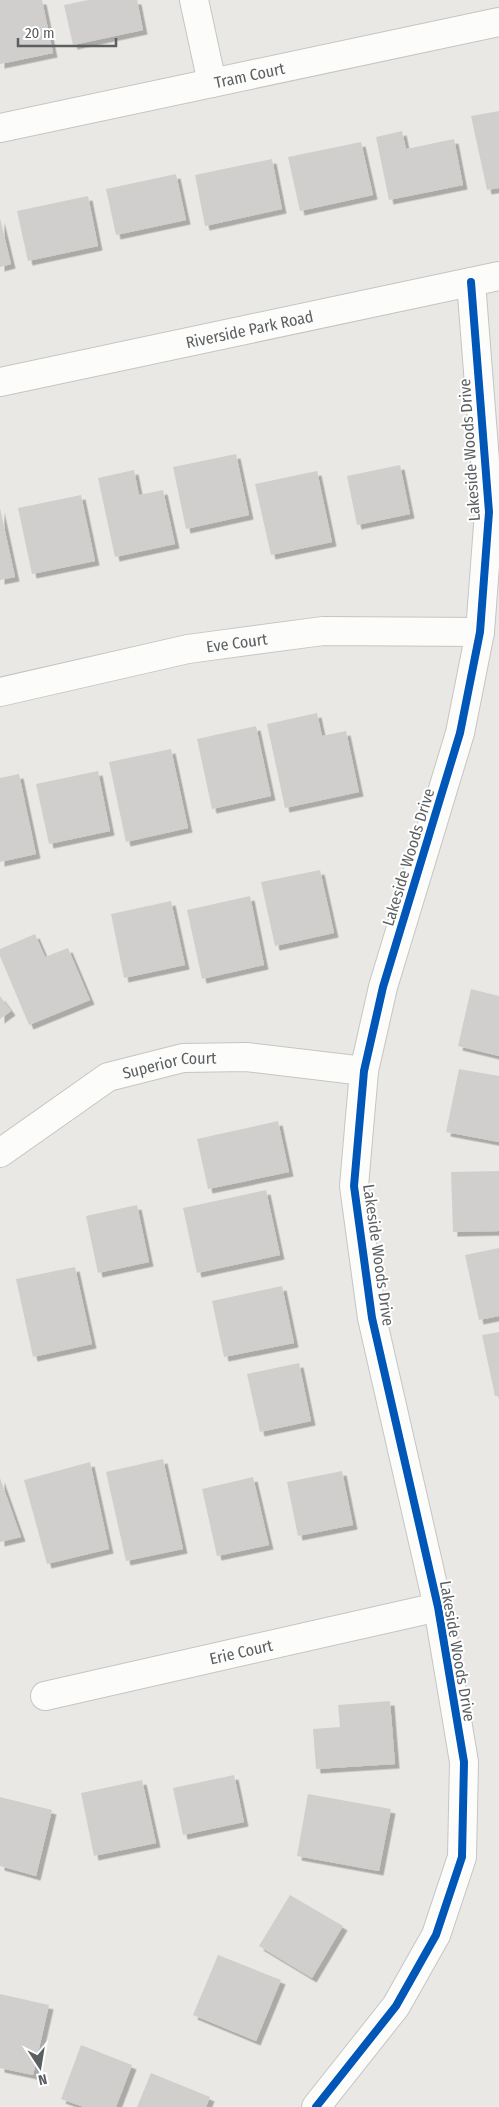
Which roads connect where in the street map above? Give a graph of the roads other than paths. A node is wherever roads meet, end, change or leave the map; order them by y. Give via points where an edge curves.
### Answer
1 (194, 0) edge
2 (499, 22) edge
3 (212, 83) junction
4 (0, 128) edge
5 (499, 276) edge
6 (471, 282) junction
7 (0, 382) edge
8 (480, 632) junction
9 (0, 692) edge
10 (364, 1072) junction
11 (0, 1153) edge
12 (438, 1607) junction
13 (45, 1696) dead end
14 (316, 2107) edge

1 - 3 street
2 - 3 street, Tram Court
3 - 4 street, Tram Court
5 - 6 street, Riverside Park Road
6 - 7 street, Riverside Park Road
6 - 8 street, Lakeside Woods Drive via 490,512
8 - 9 street, Eve Court via 323,631 188,649
8 - 10 street, Lakeside Woods Drive via 460,733 383,987
10 - 11 street, Superior Court via 246,1057 183,1058 108,1077
10 - 12 street, Lakeside Woods Drive via 354,1186 372,1318
12 - 13 street, Erie Court
12 - 14 street, Lakeside Woods Drive via 464,1762 462,1857 436,1935 396,2006

